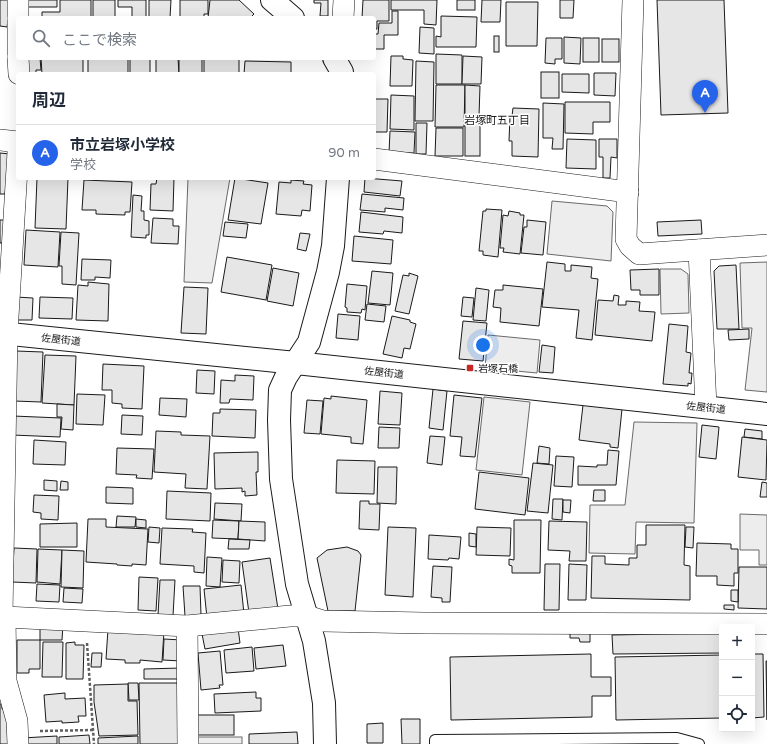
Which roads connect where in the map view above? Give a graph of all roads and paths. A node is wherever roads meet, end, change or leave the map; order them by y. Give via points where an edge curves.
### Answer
1 (18, 0) edge
2 (272, 0) edge
3 (344, 0) edge
4 (633, 0) edge
5 (18, 16) edge
6 (291, 16) edge
7 (344, 16) edge
8 (18, 60) edge
9 (19, 72) edge
10 (0, 140) edge
11 (16, 142) edge
12 (376, 159) edge
13 (16, 176) edge
14 (338, 180) edge
15 (628, 192) junction
16 (767, 245) edge
17 (699, 250) junction
18 (3, 333) edge
19 (296, 363) junction
20 (706, 408) junction
21 (767, 414) edge
22 (2, 616) edge
23 (307, 616) junction
24 (86, 621) junction
25 (767, 624) edge
26 (187, 626) junction
27 (94, 730) junction
28 (18, 737) edge
29 (94, 744) edge
30 (188, 744) edge
31 (325, 744) edge
32 (435, 744) edge
33 (699, 744) edge

1 - 5 street
2 - 6 street
3 - 7 street
4 - 15 street
8 - 9 street
10 - 11 street
12 - 15 street
13 - 18 street
14 - 19 street via 333,246 328,272 309,342
15 - 17 street via 626,239 639,254
16 - 17 street
17 - 20 street
18 - 19 street, 佐屋街道
18 - 22 street
19 - 20 street, 佐屋街道
19 - 23 street via 280,390 281,479 297,584
20 - 21 street, 佐屋街道
22 - 24 street
22 - 28 street via 6,681 17,721
23 - 25 street via 324,621 424,623
23 - 26 street
23 - 31 street via 314,641 324,703
24 - 26 street
24 - 27 path
26 - 30 street
27 - 28 path
27 - 29 path
32 - 33 lane via 435,740 669,738

